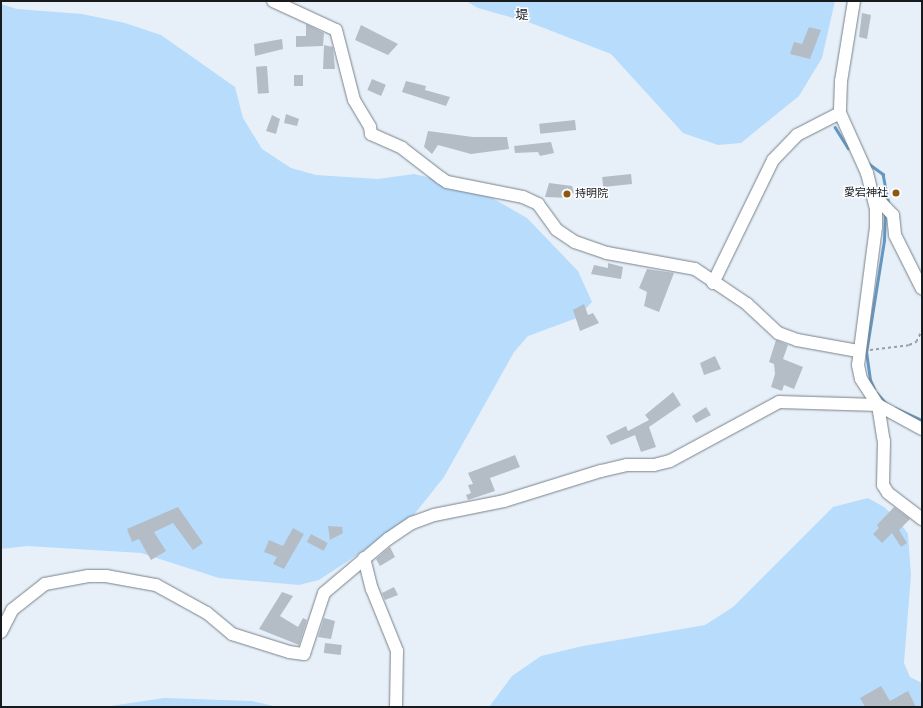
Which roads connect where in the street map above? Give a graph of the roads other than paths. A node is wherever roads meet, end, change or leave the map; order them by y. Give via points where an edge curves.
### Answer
1 (273, 1) edge
2 (854, 1) edge
3 (840, 113) junction
4 (875, 196) junction
5 (713, 283) junction
6 (922, 289) edge
7 (863, 350) junction
8 (878, 405) junction
9 (922, 429) edge
10 (922, 519) edge
11 (364, 558) junction
12 (1, 632) edge
13 (396, 707) edge

1 - 5 street via 336,30 354,100 370,127 371,134 402,148 447,182 523,197 538,204 558,230 575,242 607,253 695,269
2 - 3 street via 841,81
3 - 4 street
3 - 5 street via 797,135 773,160
4 - 6 street via 893,215 895,235 902,254
4 - 7 street via 876,228
5 - 7 street via 748,304 778,333 797,340
7 - 8 street via 861,379
8 - 9 street
8 - 10 street via 884,441 883,485 888,493
8 - 11 street via 779,402 670,461 654,466 627,466 601,471 504,501 434,515 412,523
11 - 12 street via 324,593 304,654 289,652 232,634 207,613 156,585 106,576 88,576 45,584 12,610
11 - 13 street via 372,589 397,651

